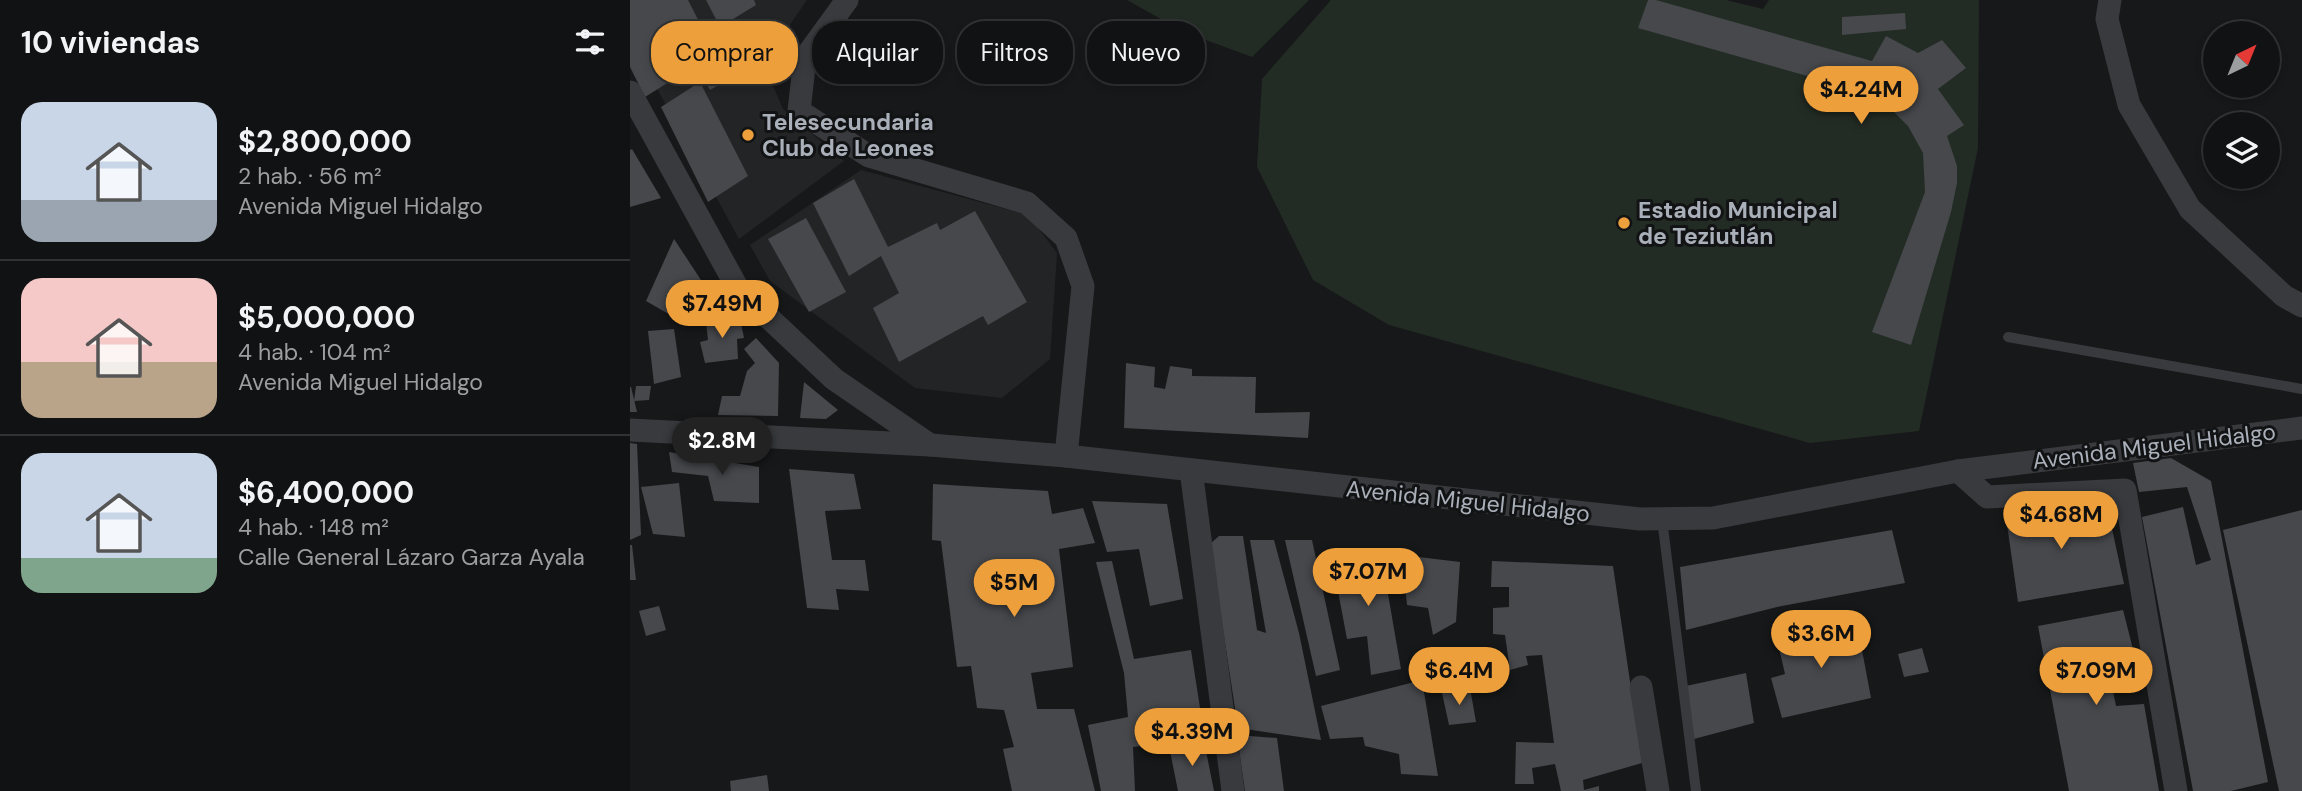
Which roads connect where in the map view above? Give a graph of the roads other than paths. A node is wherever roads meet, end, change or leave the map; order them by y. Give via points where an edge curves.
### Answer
1 (847, 0) edge
2 (2110, 0) edge
3 (630, 92) edge
4 (2302, 306) edge
5 (2008, 337) dead end
6 (2302, 389) edge
7 (2302, 428) edge
8 (630, 429) edge
9 (930, 445) junction
10 (1066, 456) junction
11 (1191, 470) junction
12 (1958, 471) junction
13 (1662, 519) junction
14 (1642, 687) dead end
15 (1233, 791) edge
16 (1658, 791) edge
17 (1696, 791) edge
18 (2176, 791) edge

1 - 10 street via 805,58 799,111 869,156 1027,203 1066,238 1083,286
2 - 4 street via 2107,19 2129,106 2190,209 2284,296
3 - 9 street via 738,289 834,379
5 - 6 lane
7 - 12 street, Avenida Miguel Hidalgo
8 - 9 street, Avenida Miguel Hidalgo
9 - 10 street, Avenida Miguel Hidalgo
10 - 11 street, Avenida Miguel Hidalgo
11 - 13 street, Avenida Miguel Hidalgo
11 - 15 street
12 - 13 street, Avenida Miguel Hidalgo via 1713,518
12 - 18 street via 1987,497 2124,489
13 - 17 lane
14 - 16 street

